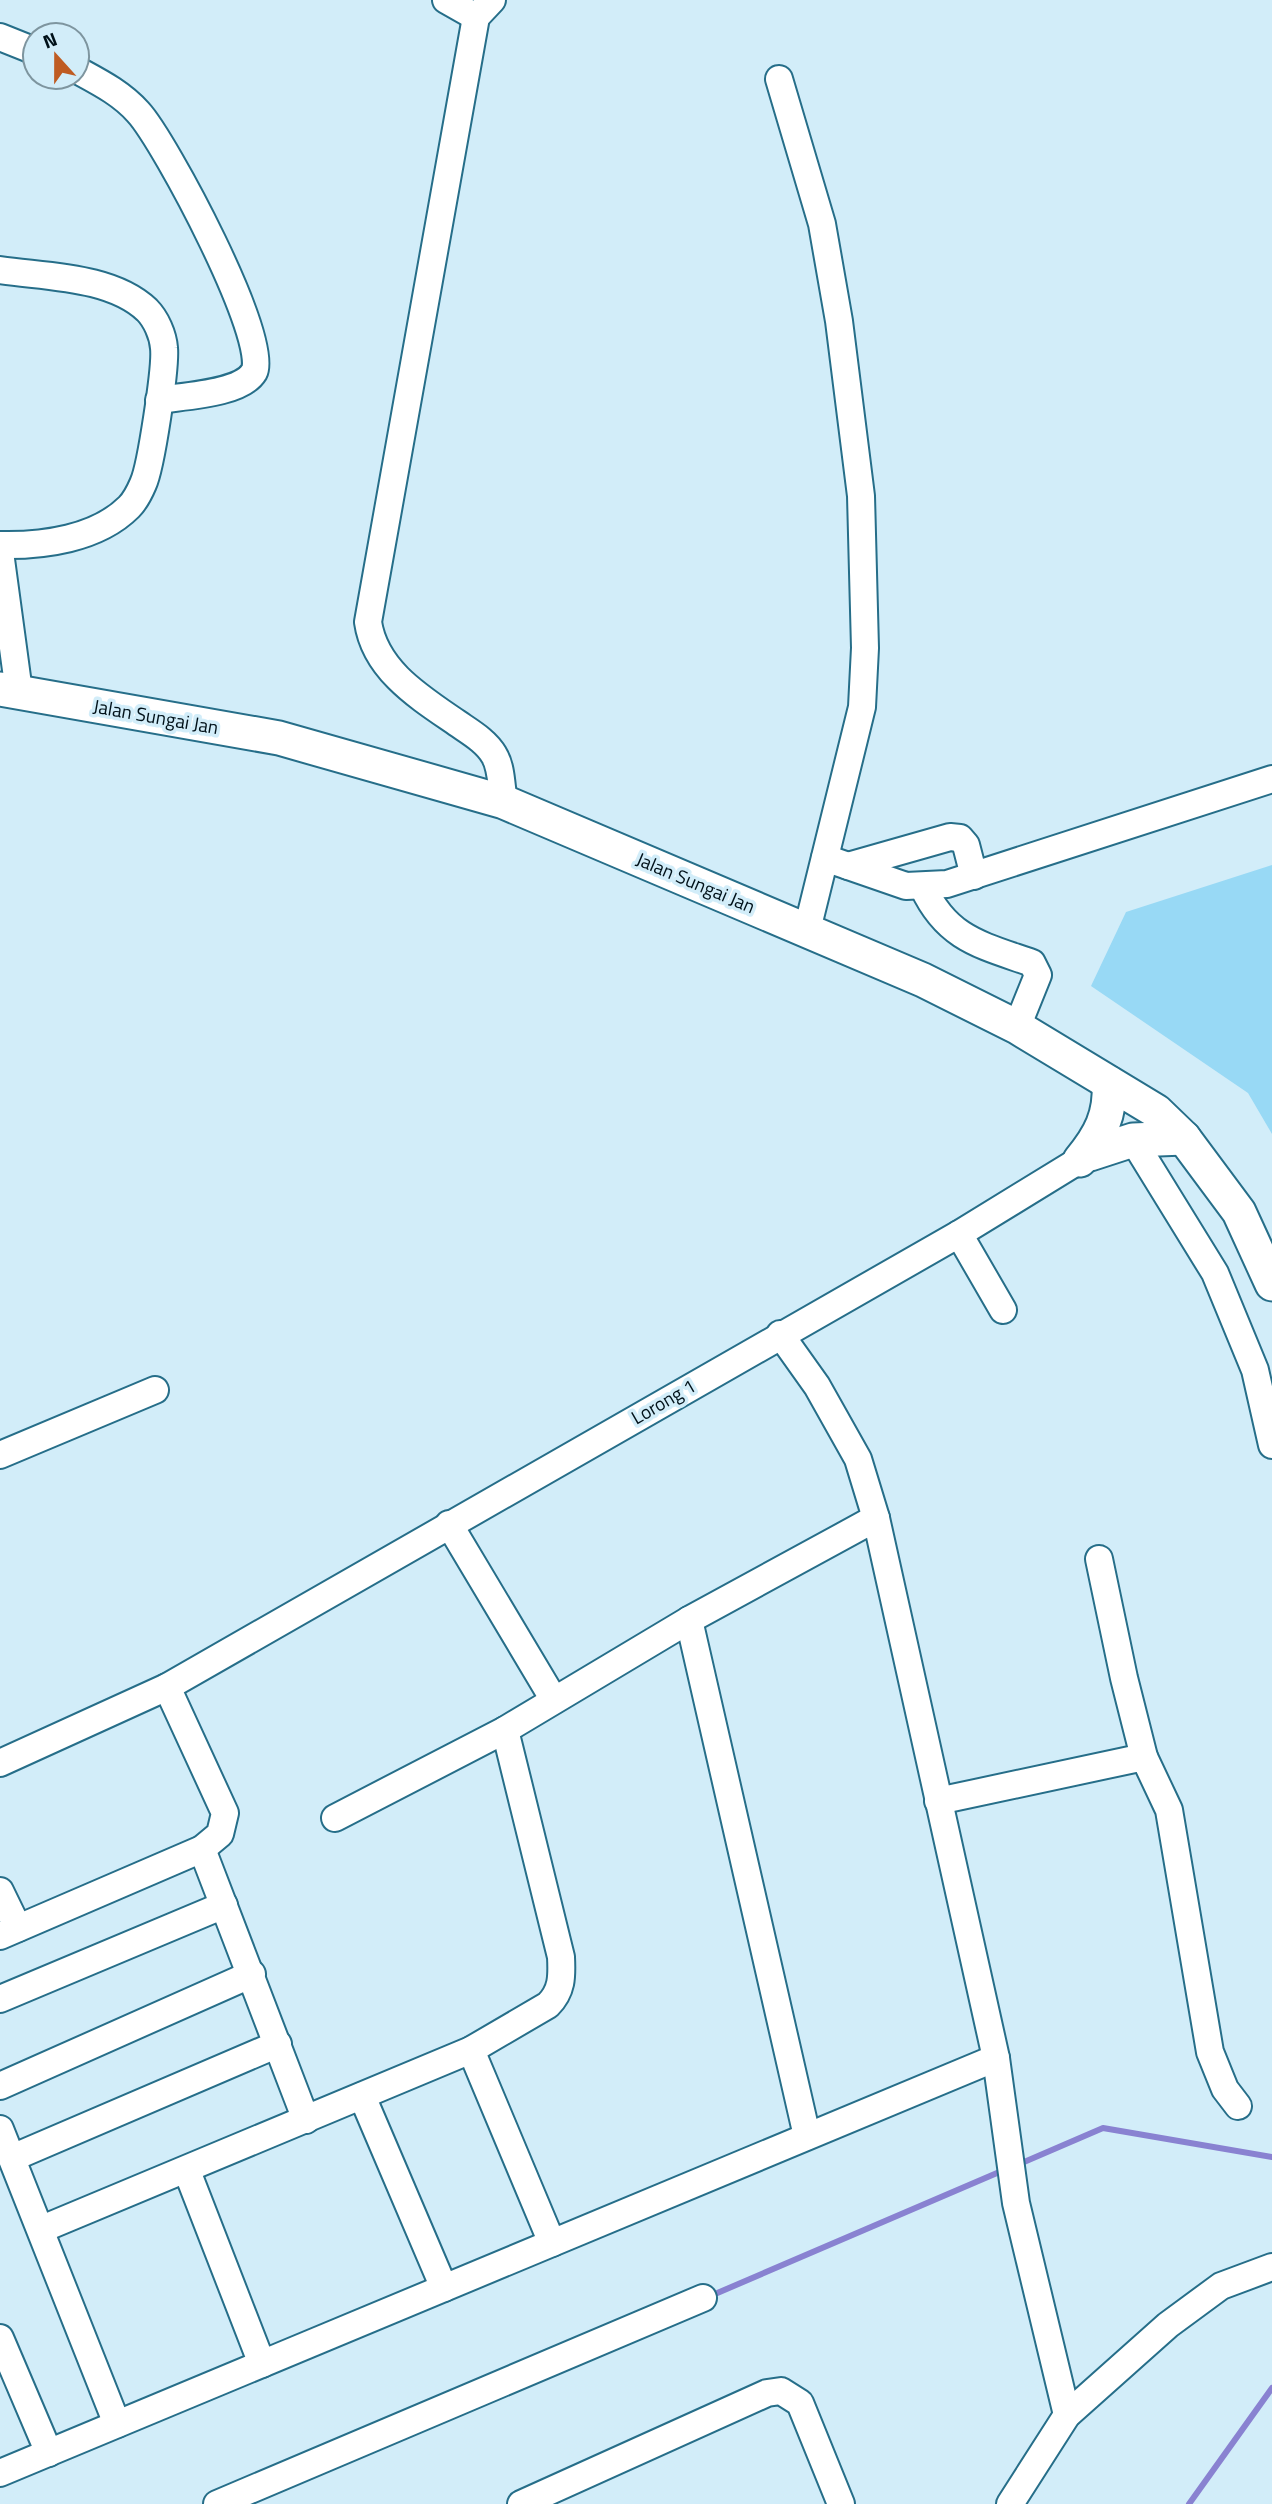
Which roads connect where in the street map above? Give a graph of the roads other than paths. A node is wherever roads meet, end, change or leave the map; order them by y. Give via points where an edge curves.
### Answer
1 (446, 0) edge
2 (484, 8) edge
3 (0, 37) edge
4 (21, 45) edge
5 (91, 78) edge
6 (779, 79) dead end
7 (0, 270) edge
8 (159, 400) junction
9 (0, 545) edge
10 (0, 552) edge
11 (9, 691) edge
12 (1272, 779) edge
13 (504, 802) junction
14 (836, 862) junction
15 (974, 876) junction
16 (923, 887) junction
17 (807, 930) junction
18 (1017, 1027) junction
19 (1109, 1083) junction
20 (1156, 1111) junction
21 (1184, 1138) junction
22 (1133, 1140) junction
23 (1085, 1157) junction
24 (1239, 1212) junction
25 (1272, 1230) edge
26 (959, 1234) junction
27 (1271, 1276) edge
28 (1003, 1310) dead end
29 (780, 1334) junction
30 (155, 1390) dead end
31 (1272, 1446) edge
32 (0, 1455) edge
33 (876, 1518) junction
34 (449, 1524) junction
35 (1099, 1559) dead end
36 (689, 1620) junction
37 (167, 1687) junction
38 (554, 1700) junction
39 (505, 1730) junction
40 (1144, 1757) junction
41 (0, 1763) edge
42 (939, 1801) junction
43 (335, 1818) dead end
44 (202, 1849) junction
45 (0, 1891) edge
46 (224, 1905) junction
47 (9, 1932) edge
48 (252, 1973) junction
49 (0, 1999) edge
50 (278, 2044) junction
51 (471, 2050) junction
52 (996, 2058) junction
53 (0, 2085) edge
54 (362, 2096) junction
55 (1238, 2106) dead end
56 (306, 2119) junction
57 (0, 2129) edge
58 (807, 2136) junction
59 (12, 2158) junction
60 (187, 2171) junction
61 (42, 2229) junction
62 (552, 2243) junction
63 (1272, 2267) edge
64 (444, 2288) junction
65 (703, 2298) dead end
66 (0, 2338) edge
67 (262, 2364) junction
68 (1068, 2415) junction
69 (117, 2424) junction
70 (49, 2453) junction
71 (0, 2473) edge
72 (217, 2504) edge
73 (521, 2504) edge
74 (841, 2504) edge
75 (1010, 2504) edge

1 - 2 street
2 - 13 street via 368,622 370,639 381,659 403,684 493,753
3 - 4 street
5 - 8 street via 138,111 162,143 246,316 256,348 257,366 232,388
6 - 14 street via 822,224 861,496 862,707
7 - 8 street via 102,286 130,297 148,311 159,327 164,347
8 - 9 street via 144,483 131,505 89,532 31,546
10 - 11 street
11 - 13 main road, Jalan Sungai Jan via 279,738
12 - 15 street
13 - 17 main road, Jalan Sungai Jan
14 - 15 street via 960,838
14 - 16 street via 906,886
14 - 17 street
15 - 16 street
16 - 18 street via 934,911 948,926 973,943 1032,963 1038,975
17 - 18 main road, Jalan Sungai Jan
18 - 19 main road, Jalan Sungai Jan
19 - 20 main road, Jalan Sungai Jan
19 - 23 main road via 1107,1116
20 - 21 main road, Jalan Sungai Jan
20 - 23 street, Lorong 1
21 - 22 main road
21 - 24 main road, Jalan Sungai Jan
22 - 23 main road
22 - 31 street via 1215,1273 1255,1370
23 - 26 street, Lorong 1
24 - 25 main road
24 - 27 main road, Jalan Sungai Jan
26 - 28 street
26 - 29 street, Lorong 1
29 - 33 street via 817,1386 858,1459
29 - 34 street, Lorong 1
30 - 32 street
33 - 36 street
33 - 42 street
34 - 37 street, Lorong 1
34 - 38 street
35 - 40 street
36 - 38 street
36 - 58 street
37 - 41 street, Lorong 1
37 - 44 street via 225,1813 220,1834
38 - 39 street
39 - 43 street
39 - 51 street via 561,1957 562,1979 548,2005
40 - 42 street
40 - 55 street via 1169,1810 1210,2052 1225,2089
42 - 52 street
44 - 46 street
44 - 47 street
45 - 47 street
46 - 48 street
46 - 49 street
48 - 50 street
48 - 53 street
50 - 56 street
50 - 59 street
51 - 54 street
51 - 62 street
52 - 58 street
52 - 68 street via 1016,2203
54 - 56 street
54 - 64 street
56 - 60 street
57 - 59 street
58 - 62 street
59 - 61 street
60 - 61 street
60 - 67 street
61 - 69 street
62 - 64 street
63 - 68 street via 1221,2286 1200,2301
64 - 67 street
65 - 72 street
66 - 70 street
67 - 69 street
68 - 75 street
69 - 70 street
70 - 71 street
73 - 74 street via 767,2393 781,2391 800,2403

